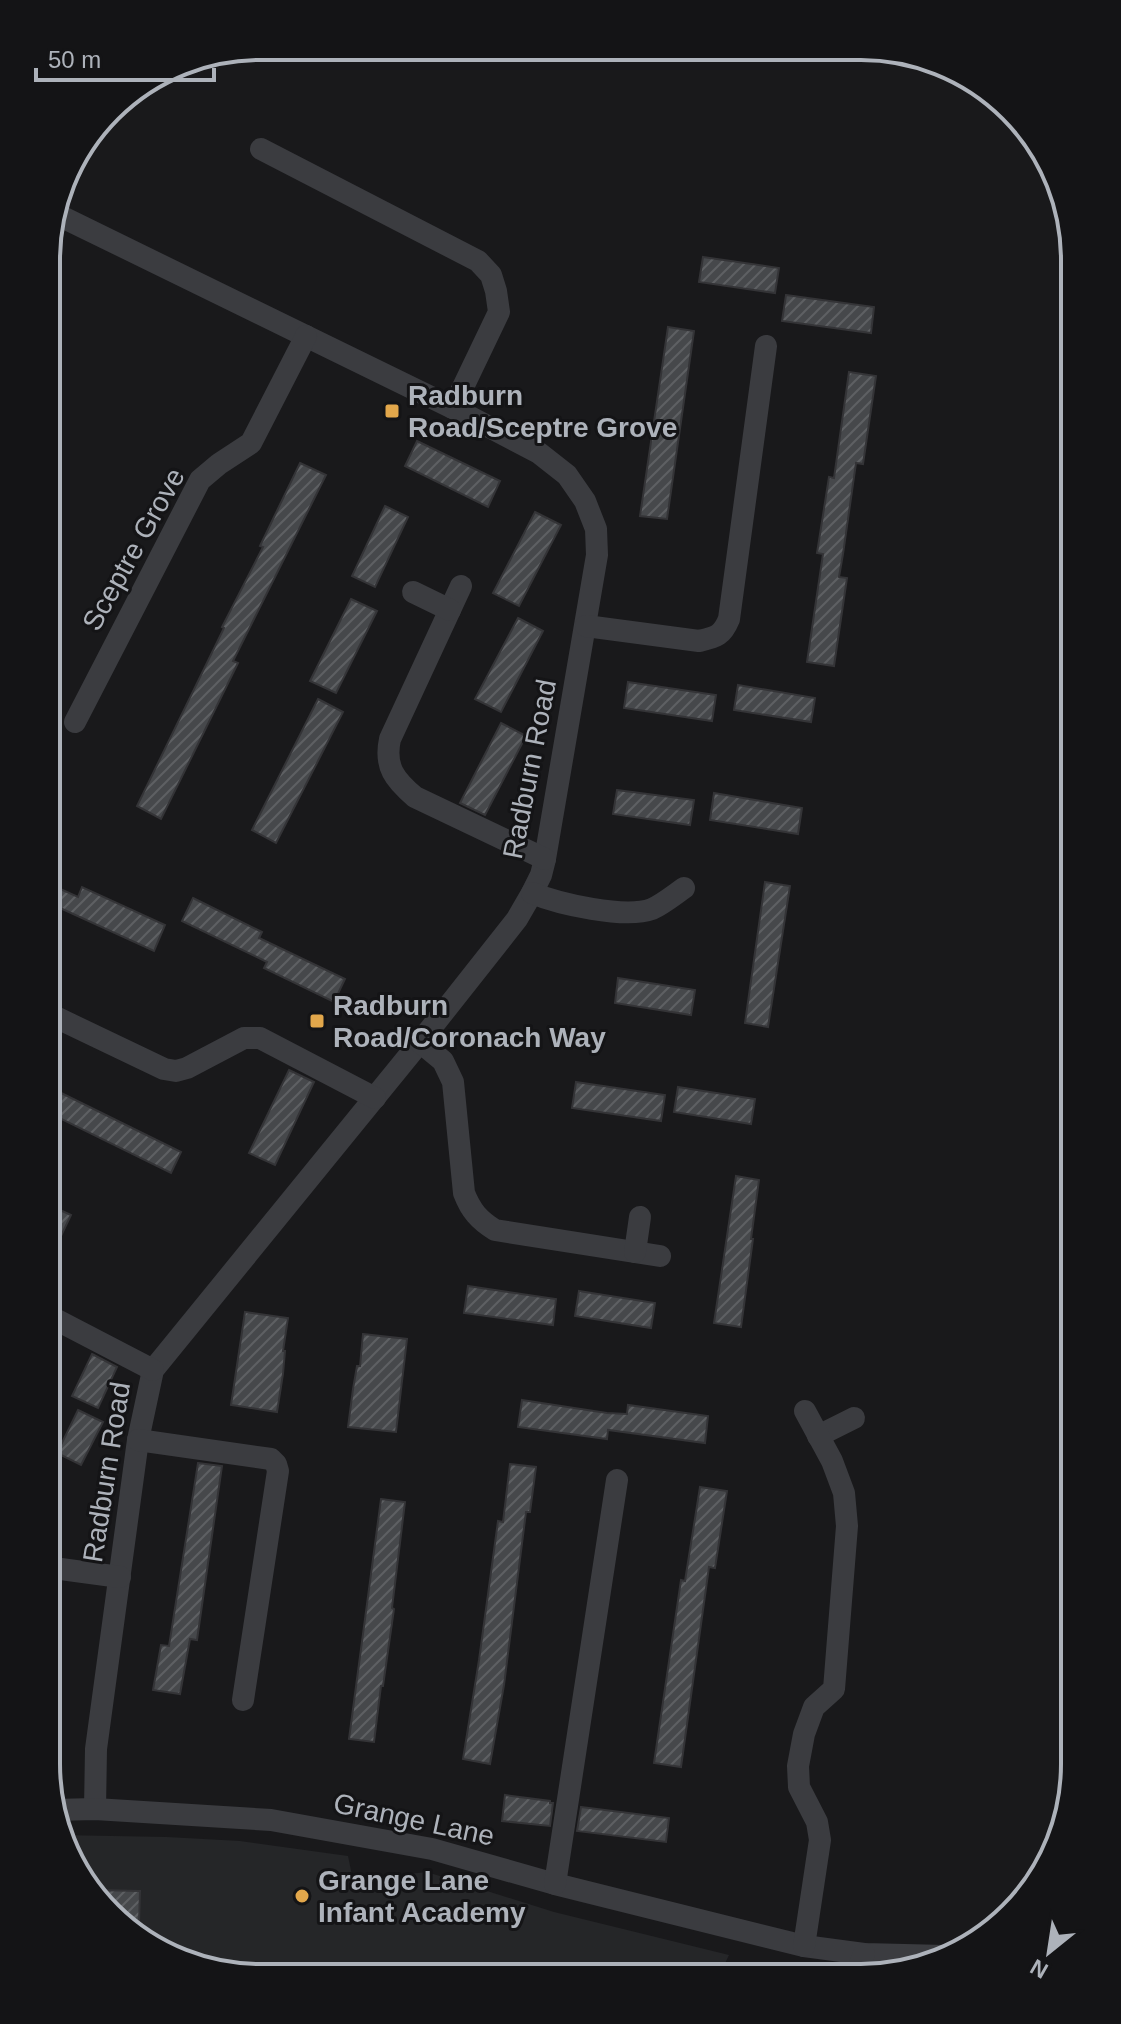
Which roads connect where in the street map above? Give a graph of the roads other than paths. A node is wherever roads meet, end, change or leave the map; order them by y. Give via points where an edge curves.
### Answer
1 (261, 149) dead end
2 (65, 218) edge
3 (306, 336) junction
4 (766, 346) dead end
5 (453, 408) junction
6 (461, 586) dead end
7 (413, 592) dead end
8 (450, 610) junction
9 (586, 626) junction
10 (75, 722) dead end
11 (545, 859) junction
12 (684, 888) dead end
13 (532, 893) junction
14 (60, 1019) edge
15 (420, 1042) junction
16 (375, 1098) junction
17 (640, 1217) dead end
18 (635, 1252) junction
19 (660, 1256) dead end
20 (60, 1322) edge
21 (153, 1370) junction
22 (805, 1411) dead end
23 (854, 1418) dead end
24 (818, 1436) junction
25 (138, 1440) junction
26 (617, 1480) dead end
27 (60, 1569) edge
28 (120, 1577) junction
29 (243, 1700) dead end
30 (95, 1809) junction
31 (66, 1810) edge
32 (555, 1884) junction
33 (804, 1946) junction
34 (864, 1954) junction
35 (917, 1955) edge
36 (860, 1964) edge

1 - 5 street via 478,261 491,275 499,312
2 - 3 street, Radburn Road
3 - 5 street, Radburn Road
3 - 10 street, Sceptre Grove via 251,443 200,480
4 - 9 street via 724,632 699,641
5 - 9 street, Radburn Road via 539,453 567,475 585,501 596,529 597,555
6 - 8 street
7 - 8 street
8 - 11 street via 390,739 391,768 415,797
9 - 11 street, Radburn Road
11 - 13 street, Radburn Road
12 - 13 street via 653,908 624,912 554,902
13 - 15 street, Radburn Road
14 - 16 street via 176,1071 244,1038 260,1038
15 - 16 street, Radburn Road
15 - 18 street via 443,1061 453,1082 464,1193 480,1220 495,1230
16 - 21 street, Radburn Road
17 - 18 street
18 - 19 street
20 - 21 street
21 - 25 street, Radburn Road
22 - 24 street
23 - 24 street
24 - 33 street via 844,1493 847,1526 834,1689 814,1707 798,1766 799,1787 820,1840
25 - 28 street, Radburn Road
25 - 29 street via 271,1459 276,1464
26 - 32 street
27 - 28 street
28 - 30 street, Radburn Road via 96,1749
30 - 31 street, Grange Lane
30 - 32 street, Grange Lane via 271,1820 432,1849
32 - 33 street, Grange Lane
33 - 34 street, Grange Lane
34 - 35 street, Grange Lane
34 - 36 street

